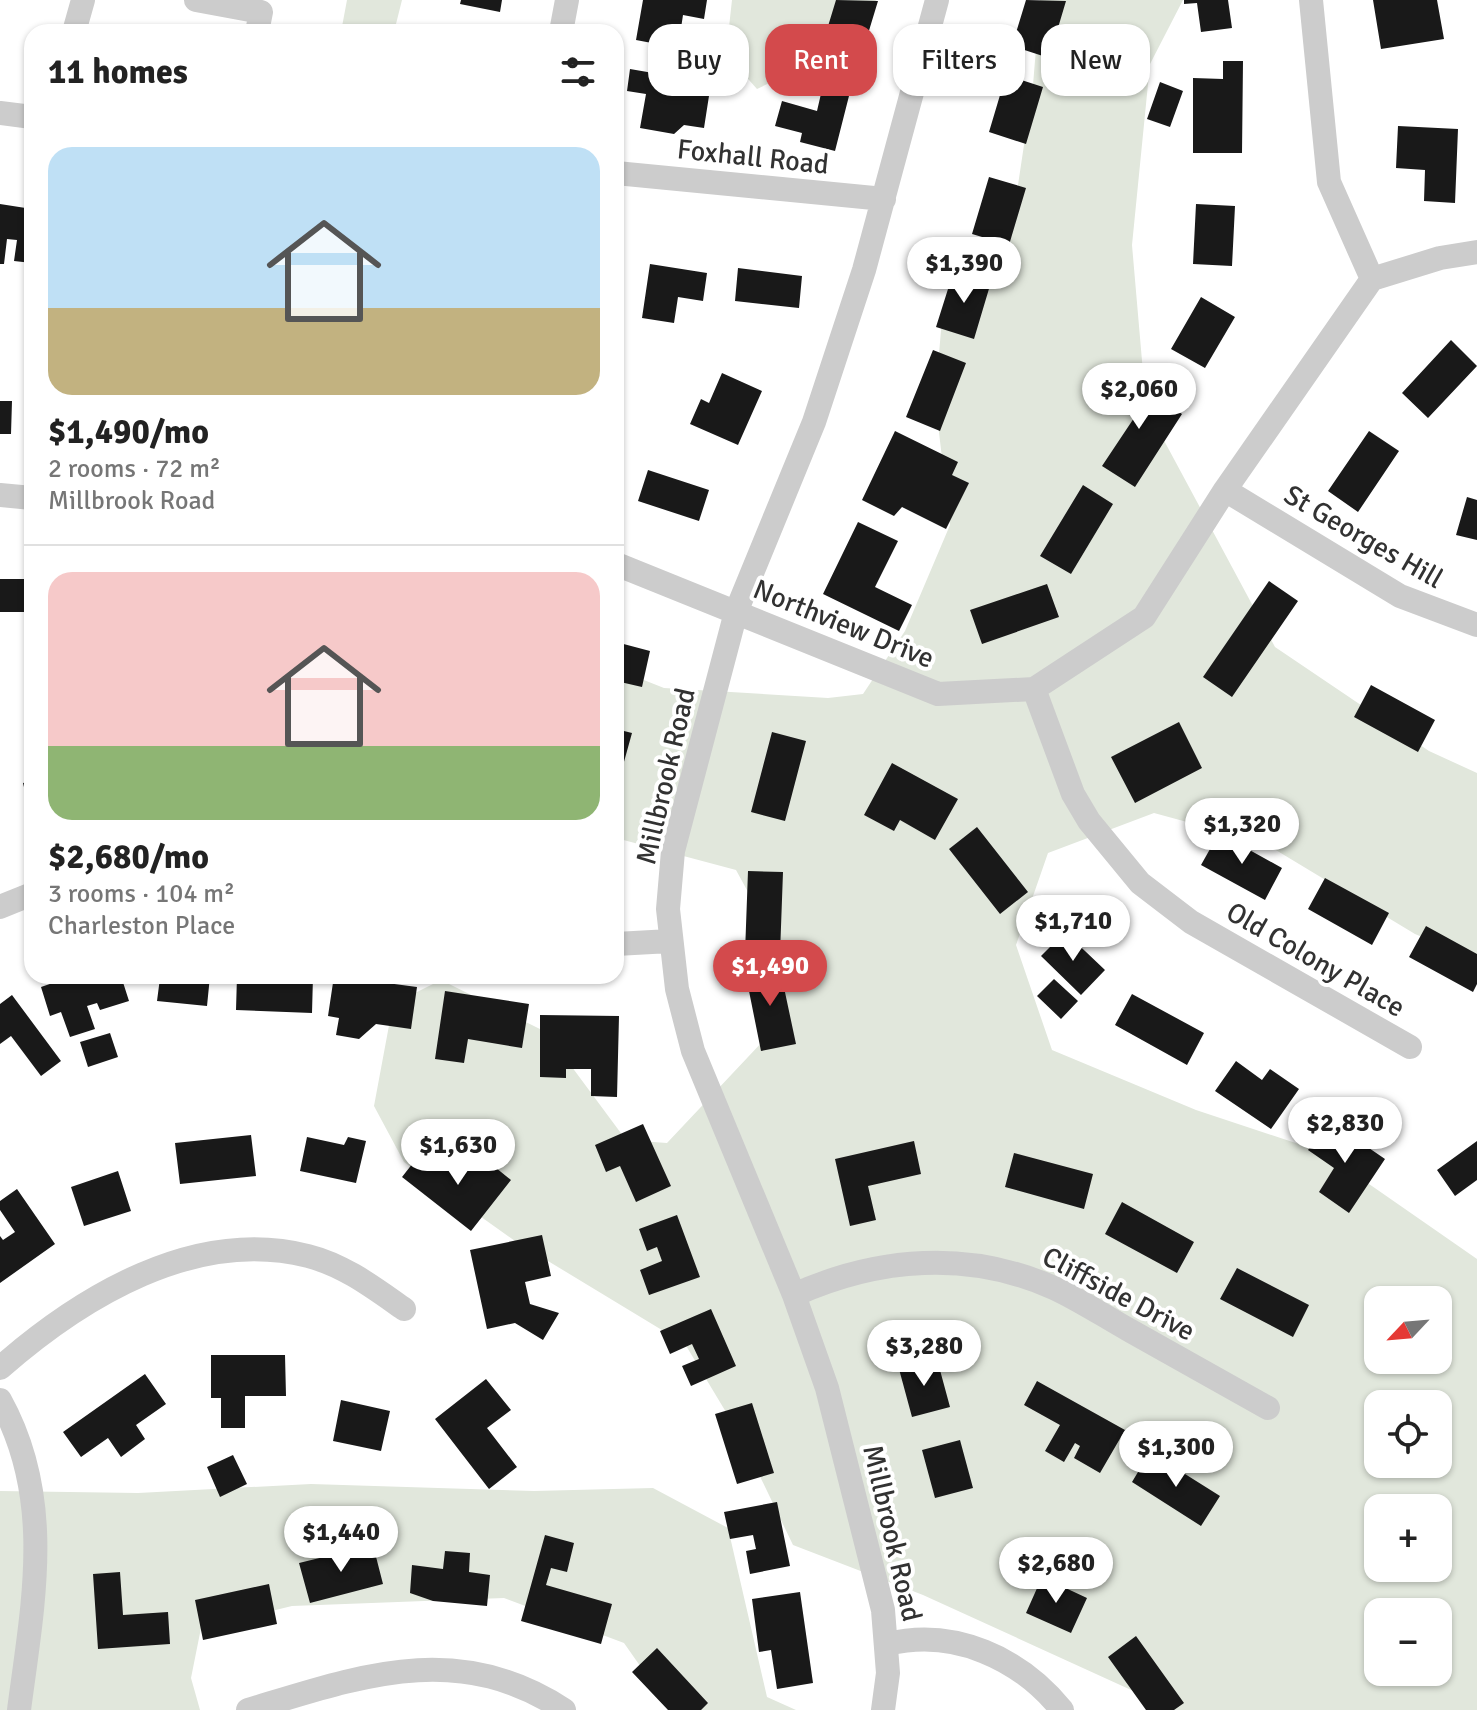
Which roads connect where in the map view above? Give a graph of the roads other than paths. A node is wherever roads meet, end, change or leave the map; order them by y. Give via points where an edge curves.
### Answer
1 (83, 0) edge
2 (196, 0) edge
3 (567, 0) edge
4 (937, 0) edge
5 (1311, 0) edge
6 (76, 24) edge
7 (259, 24) edge
8 (562, 24) edge
9 (0, 113) edge
10 (24, 116) edge
11 (624, 174) edge
12 (884, 199) junction
13 (1477, 252) edge
14 (1372, 279) junction
15 (1225, 490) junction
16 (0, 495) edge
17 (24, 497) edge
18 (624, 567) edge
19 (736, 612) junction
20 (1477, 625) edge
21 (1034, 689) junction
22 (24, 897) edge
23 (0, 907) edge
24 (670, 941) junction
25 (624, 944) edge
26 (1410, 1047) dead end
27 (794, 1295) junction
28 (404, 1309) dead end
29 (0, 1368) edge
30 (0, 1400) edge
31 (1268, 1408) dead end
32 (888, 1644) junction
33 (19, 1710) edge
34 (248, 1710) edge
35 (564, 1710) edge
36 (883, 1710) edge
37 (1062, 1710) edge

1 - 6 street
2 - 7 street via 261,12
3 - 8 street
4 - 12 street, Millbrook Road
5 - 14 street via 1329,182
9 - 10 street
11 - 12 street, Foxhall Road
12 - 19 street, Millbrook Road via 814,422
13 - 14 street
14 - 15 street
15 - 20 street, St Georges Hill via 1400,596
15 - 21 street via 1144,617
16 - 17 street
18 - 19 street, Northview Drive
19 - 21 street, Northview Drive via 938,694
19 - 24 street, Millbrook Road via 673,851
21 - 26 street, Old Colony Place via 1073,794 1140,883 1191,922
22 - 23 street
24 - 25 street
24 - 27 street, Millbrook Road via 693,1051
27 - 31 street, Cliffside Drive via 885,1266 916,1262 996,1268 1057,1290
27 - 32 street, Millbrook Road via 827,1388
28 - 29 street via 360,1278 309,1257 273,1251 209,1255 163,1267 76,1308
30 - 33 street via 21,1445 38,1540
32 - 36 street, Millbrook Road
32 - 37 street via 933,1638 995,1655 1023,1671
34 - 35 street via 347,1679 411,1670 491,1678

